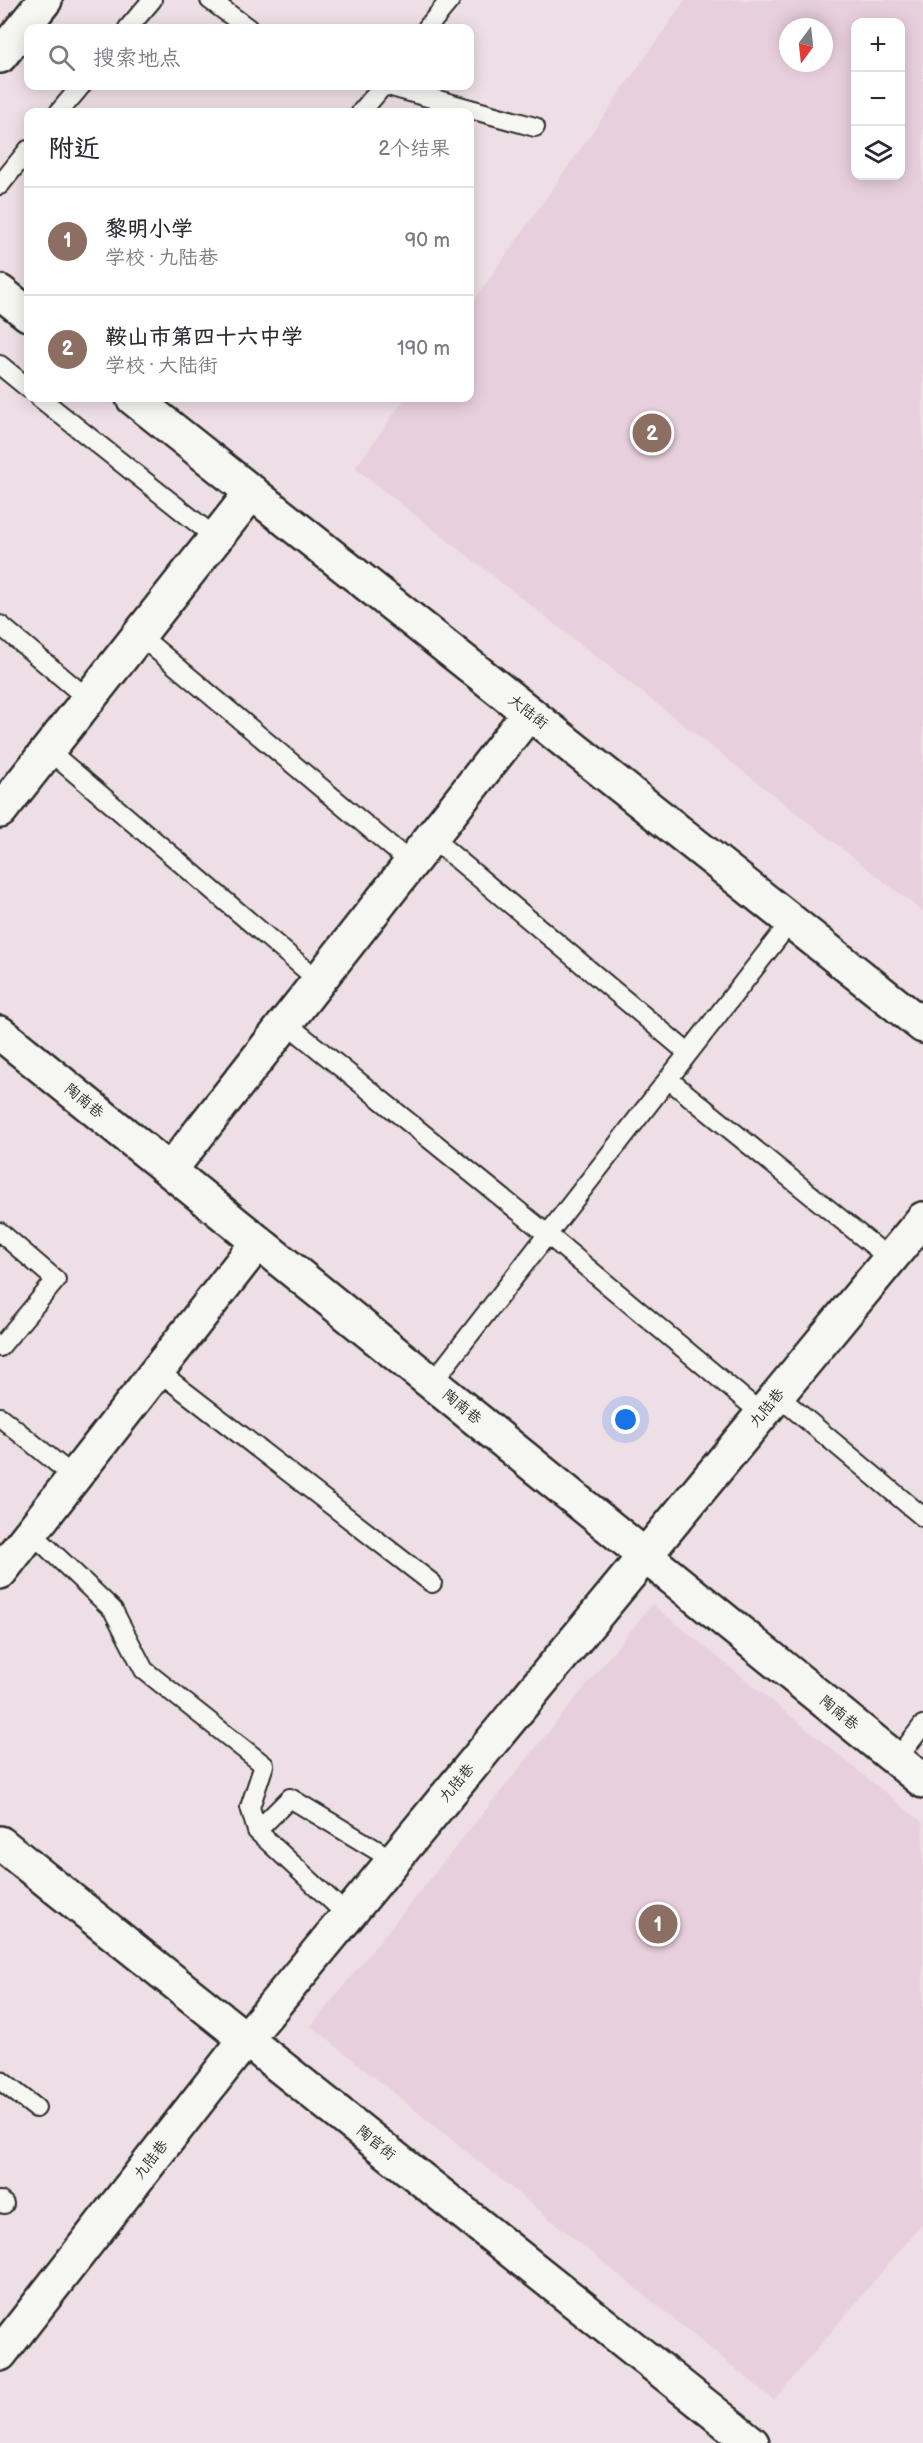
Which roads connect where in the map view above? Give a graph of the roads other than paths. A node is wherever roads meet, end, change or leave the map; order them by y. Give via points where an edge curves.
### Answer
1 (45, 0) edge
2 (152, 0) edge
3 (210, 0) edge
4 (450, 0) edge
5 (26, 24) edge
6 (131, 24) edge
7 (243, 24) edge
8 (431, 24) edge
9 (24, 26) edge
10 (0, 56) edge
11 (78, 90) edge
12 (380, 90) edge
13 (401, 90) edge
14 (62, 108) edge
15 (365, 108) edge
16 (466, 108) edge
17 (474, 110) edge
18 (535, 127) dead end
19 (24, 155) edge
20 (0, 184) edge
21 (0, 292) edge
22 (24, 311) edge
23 (0, 365) edge
24 (24, 385) edge
25 (45, 402) edge
26 (140, 402) edge
27 (252, 492) junction
28 (216, 538) junction
29 (0, 625) edge
30 (139, 635) junction
31 (88, 699) junction
32 (530, 713) junction
33 (48, 750) junction
34 (0, 811) edge
35 (432, 837) junction
36 (411, 863) junction
37 (791, 921) junction
38 (319, 981) junction
39 (286, 1023) junction
40 (923, 1026) edge
41 (0, 1033) edge
42 (688, 1053) junction
43 (668, 1079) junction
44 (170, 1170) junction
45 (0, 1232) edge
46 (919, 1232) edge
47 (547, 1234) junction
48 (258, 1242) junction
49 (890, 1259) junction
50 (0, 1347) edge
51 (158, 1371) junction
52 (432, 1383) junction
53 (770, 1404) junction
54 (0, 1417) edge
55 (74, 1477) junction
56 (923, 1517) edge
57 (32, 1532) junction
58 (645, 1555) junction
59 (0, 1572) edge
60 (432, 1583) dead end
61 (923, 1725) edge
62 (897, 1759) junction
63 (923, 1781) edge
64 (257, 1831) junction
65 (0, 1843) edge
66 (393, 1860) junction
67 (347, 1916) junction
68 (246, 2039) junction
69 (0, 2080) edge
70 (36, 2108) dead end
71 (0, 2354) edge
72 (752, 2443) edge

1 - 5 street
2 - 6 lane
3 - 7 lane
4 - 8 lane
9 - 10 street
11 - 14 lane
12 - 15 lane
13 - 16 lane
17 - 18 lane
19 - 20 lane
21 - 22 street
23 - 24 lane
25 - 28 lane
26 - 27 street, 大陆街
27 - 28 street
27 - 32 street, 大陆街
28 - 30 street
29 - 31 lane
30 - 31 street
30 - 36 lane
31 - 33 street
32 - 35 street
32 - 37 street, 大陆街
33 - 34 street
33 - 38 lane
35 - 36 street
35 - 42 lane
36 - 38 street
37 - 40 street, 大陆街
37 - 42 lane
38 - 39 street
39 - 44 street
39 - 47 lane
41 - 44 street, 陶南巷
42 - 43 lane
43 - 47 lane
43 - 49 lane
44 - 48 street, 陶南巷
45 - 50 lane via 56,1280
46 - 49 street, 九陆巷
47 - 52 lane
47 - 53 lane
48 - 51 street
48 - 52 street, 陶南巷
49 - 53 street, 九陆巷
51 - 55 street
51 - 60 lane
52 - 58 street, 陶南巷
53 - 56 lane
53 - 58 street, 九陆巷
54 - 55 lane
55 - 57 street
57 - 59 street
57 - 64 lane via 112,1610 144,1670 264,1765 250,1807
58 - 62 street, 陶南巷
58 - 66 street, 九陆巷
61 - 62 lane
62 - 63 street, 陶南巷
64 - 66 lane via 290,1798
64 - 67 lane
65 - 68 street, 陶官街
66 - 67 street, 九陆巷
67 - 68 street, 九陆巷
68 - 71 street, 九陆巷
68 - 72 street, 陶官街
69 - 70 lane

